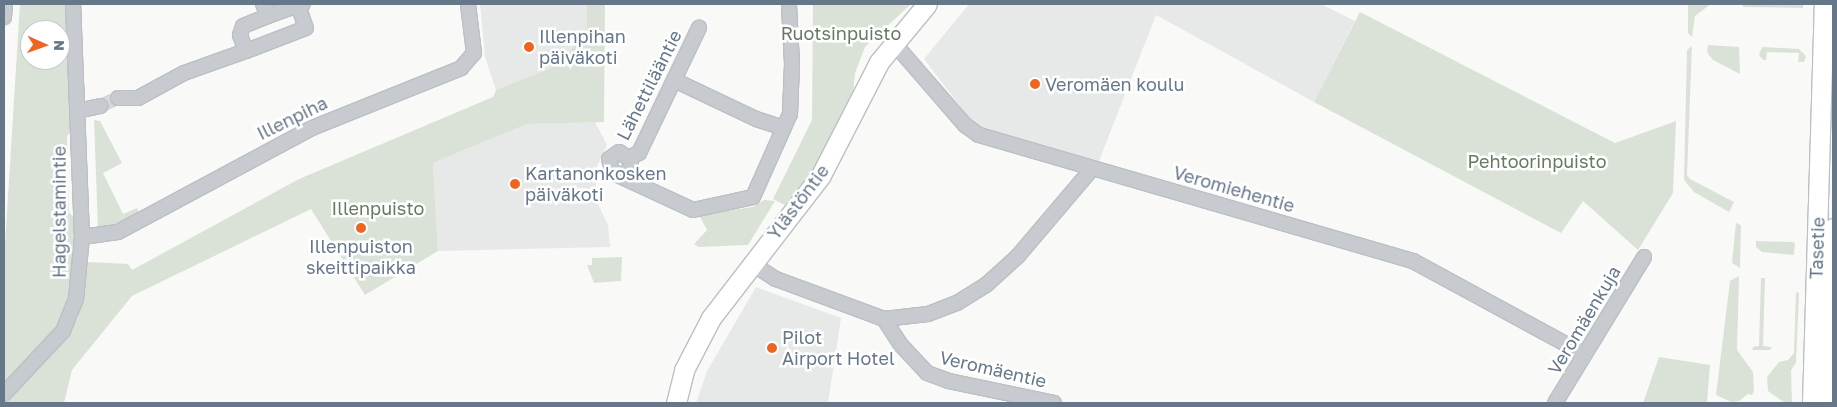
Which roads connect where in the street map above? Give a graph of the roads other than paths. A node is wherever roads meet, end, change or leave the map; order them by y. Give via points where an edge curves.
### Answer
1 (5, 4) edge
2 (73, 4) edge
3 (468, 4) edge
4 (789, 4) edge
5 (927, 4) edge
6 (301, 5) edge
7 (266, 10) edge
8 (1827, 14) edge
9 (4, 17) edge
10 (699, 28) dead end
11 (1828, 39) edge
12 (893, 42) junction
13 (246, 51) junction
14 (674, 80) junction
15 (118, 98) tunnel mouth
16 (100, 106) tunnel mouth
17 (77, 111) junction
18 (784, 128) junction
19 (630, 157) junction
20 (1091, 170) junction
21 (622, 175) junction
22 (1833, 228) edge
23 (82, 237) junction
24 (1644, 257) dead end
25 (752, 262) junction
26 (884, 319) junction
27 (1584, 354) junction
28 (4, 394) edge
29 (676, 403) edge
30 (1054, 403) edge
31 (1556, 403) edge
32 (1812, 403) edge
33 (1828, 403) edge

1 - 9 street
2 - 17 street, Hagelstamintie
3 - 23 street, Illenpiha via 474,53 461,68 312,128 118,232
4 - 18 street, Lähettilääntie via 791,97 790,114
5 - 12 main road, Ylästöntie
6 - 7 street
6 - 13 street via 306,28
7 - 13 street via 244,26 240,35
8 - 11 main road, Tasetie
10 - 14 street, Lähettilääntie
11 - 32 main road, Tasetie
12 - 20 street, Veromiehentie via 964,125 979,135
12 - 25 main road, Ylästöntie via 821,176
13 - 15 street via 184,73 138,98
14 - 18 street via 756,120
14 - 19 street, Lähettilääntie via 639,153
16 - 17 street
17 - 23 street, Hagelstamintie
18 - 21 street, Lähettilääntie via 753,197 693,210
19 - 21 street, Lähettilääntie via 631,168
19 - 21 street, Lähettilääntie via 619,152 609,159 611,170
20 - 26 street via 1018,256 986,285 958,303 928,314
20 - 27 street, Veromiehentie via 1413,261
22 - 33 main road, Tasetie
23 - 28 street, Hagelstamintie via 76,299 70,318 52,345
24 - 27 street, Veromäenkuja
25 - 26 street via 776,279
25 - 29 main road, Ylästöntie via 695,346 684,370
26 - 30 street, Veromäentie via 901,345 927,373 949,381
27 - 31 street, Veromäenkuja

